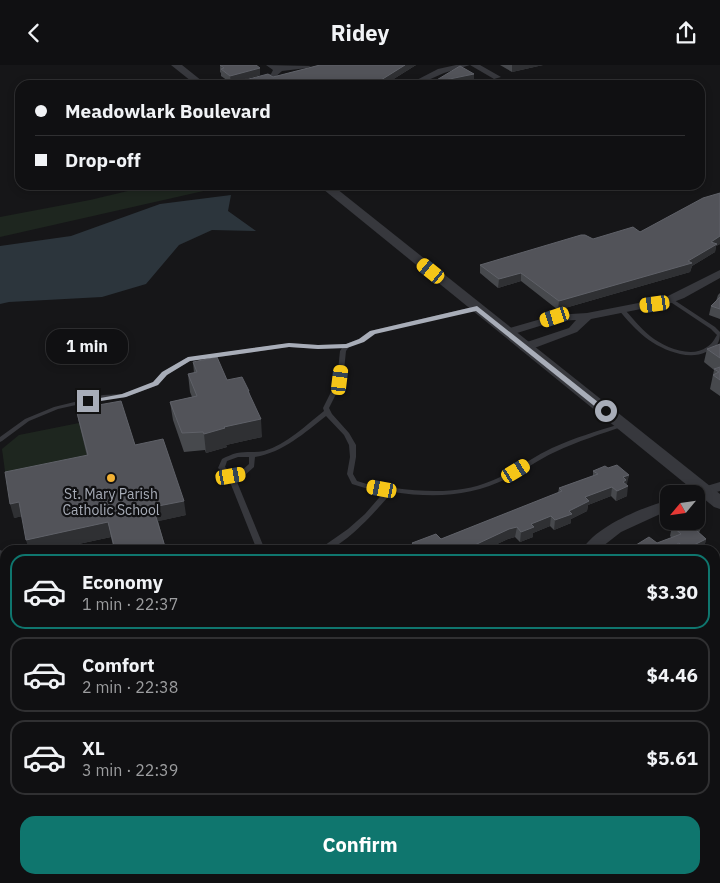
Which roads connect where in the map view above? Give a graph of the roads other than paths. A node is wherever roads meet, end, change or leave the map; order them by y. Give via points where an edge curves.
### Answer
1 (176, 65) edge
2 (307, 65) edge
3 (466, 65) edge
4 (474, 65) edge
5 (273, 67) edge
6 (497, 77) dead end
7 (196, 80) edge
8 (259, 80) edge
9 (421, 80) edge
10 (330, 190) edge
11 (720, 273) edge
12 (671, 300) junction
13 (477, 308) junction
14 (621, 309) junction
15 (587, 316) junction
16 (507, 332) junction
17 (347, 346) junction
18 (525, 347) junction
19 (327, 412) junction
20 (622, 425) junction
21 (0, 440) edge
22 (252, 455) junction
23 (231, 476) junction
24 (692, 485) edge
25 (720, 486) edge
26 (390, 489) junction
27 (705, 490) edge
28 (705, 495) edge
29 (720, 503) edge
30 (660, 509) edge
31 (259, 545) edge
32 (332, 545) edge
33 (593, 545) edge

1 - 7 street
2 - 5 street
3 - 9 street via 440,71
4 - 6 street
5 - 8 street via 277,73
10 - 13 street
11 - 12 street
12 - 14 street
12 - 14 lane via 714,328 720,335 716,345 706,352 690,354 675,351 657,344
13 - 16 street
13 - 17 lane via 372,333
14 - 15 street
15 - 16 street via 555,317
15 - 18 street via 573,330
16 - 18 street
17 - 19 lane via 340,380
17 - 21 lane via 289,345 188,359 164,374 156,384 123,396 56,408 27,420
18 - 20 street
19 - 22 lane via 280,447 265,454
19 - 26 lane via 354,449 352,479 360,484
20 - 24 street
20 - 26 lane via 566,444 508,476 470,491 438,494
22 - 23 lane via 252,465 243,473
22 - 23 lane via 237,455 224,460 221,468
23 - 31 lane
25 - 27 street
26 - 32 lane via 369,515
28 - 29 street
30 - 33 street via 612,529

